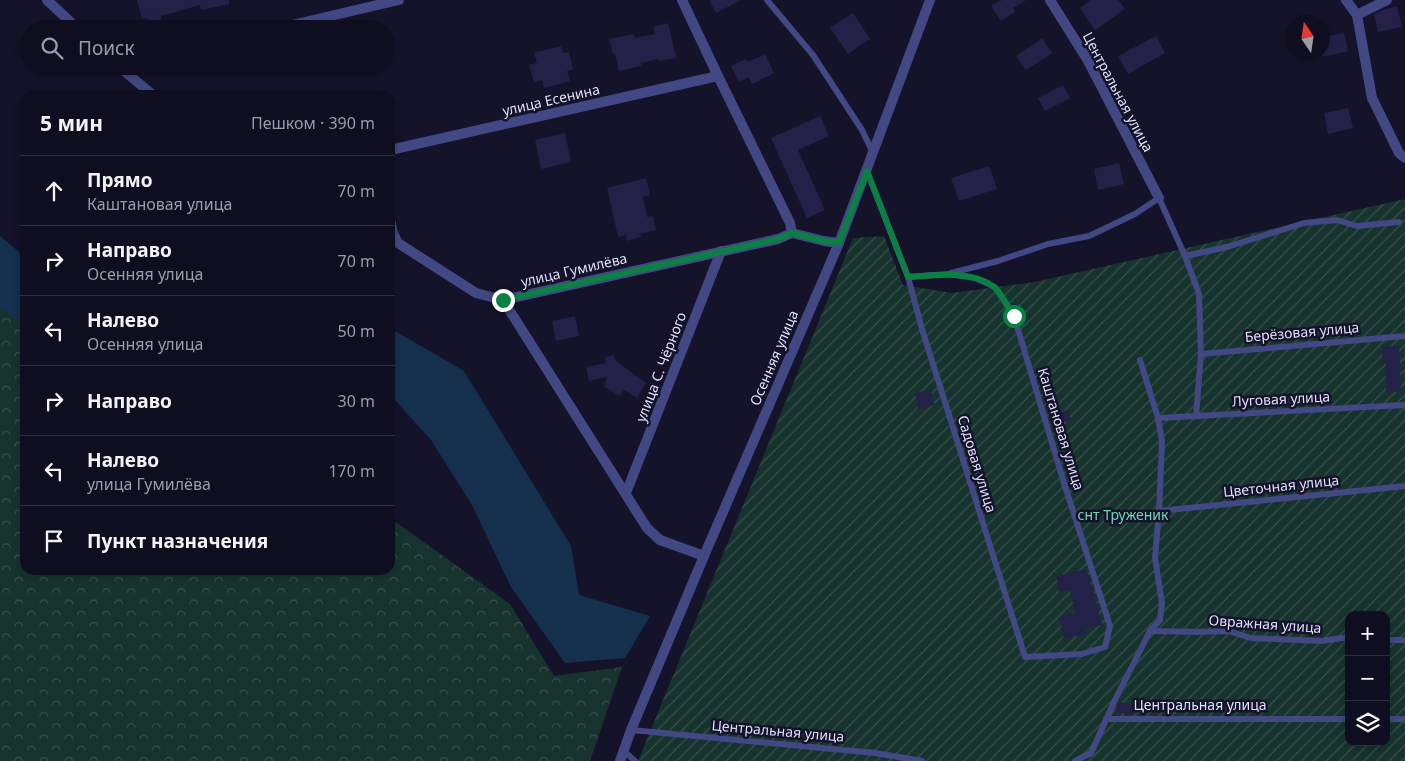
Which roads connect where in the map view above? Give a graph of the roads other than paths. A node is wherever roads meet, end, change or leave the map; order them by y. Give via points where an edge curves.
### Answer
1 (47, 0) edge
2 (399, 0) edge
3 (682, 0) edge
4 (767, 0) edge
5 (930, 0) edge
6 (1050, 0) edge
7 (1346, 0) edge
8 (1387, 0) edge
9 (1357, 14) junction
10 (68, 20) edge
11 (313, 20) edge
12 (129, 75) edge
13 (718, 76) junction
14 (147, 90) edge
15 (395, 149) edge
16 (873, 152) junction
17 (1402, 156) edge
18 (867, 171) junction
19 (1159, 198) junction
20 (1399, 222) dead end
21 (792, 233) junction
22 (395, 237) edge
23 (839, 243) junction
24 (721, 251) junction
25 (1185, 256) junction
26 (948, 274) junction
27 (908, 277) junction
28 (503, 300) junction
29 (1405, 336) edge
30 (1201, 354) junction
31 (1140, 360) dead end
32 (1405, 405) edge
33 (1196, 416) junction
34 (1158, 418) junction
35 (1405, 486) edge
36 (626, 493) junction
37 (1159, 511) junction
38 (704, 556) junction
39 (1150, 631) junction
40 (1345, 638) edge
41 (1390, 640) edge
42 (1405, 640) edge
43 (1024, 657) joint
44 (1106, 719) junction
45 (1345, 719) edge
46 (1390, 719) edge
47 (1405, 719) edge
48 (631, 730) junction
49 (622, 756) edge
50 (635, 761) edge
51 (922, 761) edge
52 (1075, 761) edge

1 - 10 street
2 - 11 street
3 - 13 street
4 - 16 lane via 813,55
5 - 16 street, Осенняя улица
6 - 19 street, Центральная улица via 1088,59
7 - 9 street
8 - 9 street
9 - 17 street via 1372,98
12 - 14 street
13 - 15 street, улица Есенина
13 - 21 street
16 - 18 street, Осенняя улица
18 - 23 street, Осенняя улица
18 - 27 lane
19 - 25 lane
19 - 26 lane via 1135,214 1089,236 1048,244
20 - 25 lane via 1357,226 1336,220 1304,223 1227,247
21 - 23 street
21 - 24 street, улица Гумилёва
22 - 28 street, улица Гумилёва via 398,243 476,293
23 - 38 street, Осенняя улица
24 - 28 street, улица Гумилёва
24 - 36 street, улица С. Чёрного
25 - 30 lane via 1199,294
26 - 27 lane, Каштановая улица
26 - 43 lane, Каштановая улица via 975,278 995,287 1014,316 1110,626 1105,646 1082,654
27 - 43 lane, Садовая улица
28 - 36 street
29 - 30 lane, Берёзовая улица
30 - 33 lane
31 - 34 lane
32 - 33 lane, Луговая улица
33 - 34 lane, Луговая улица
34 - 37 lane via 1162,442
35 - 37 lane, Цветочная улица
36 - 38 street via 647,528 660,540
37 - 39 lane via 1155,558 1162,603 1160,620
38 - 48 street, Осенняя улица
39 - 40 lane, Овражная улица via 1228,631 1252,638 1312,641
39 - 44 lane
41 - 42 lane
44 - 45 lane, Центральная улица
44 - 52 lane via 1091,753
46 - 47 lane
48 - 49 street, Осенняя улица
48 - 51 lane, Центральная улица via 875,753
49 - 50 lane

